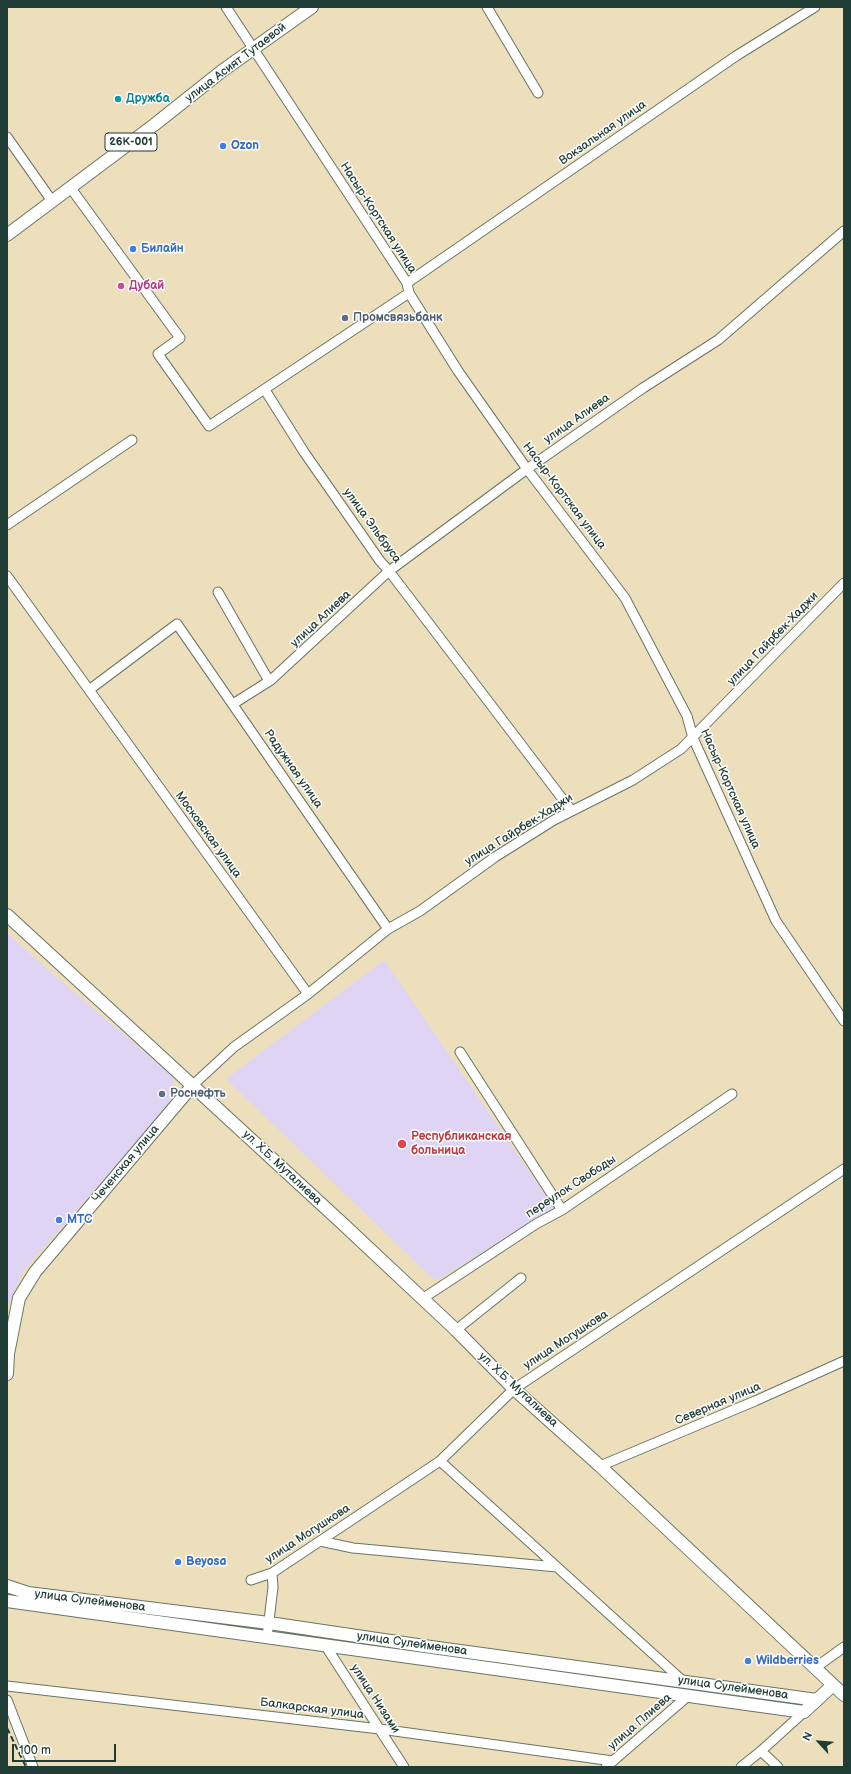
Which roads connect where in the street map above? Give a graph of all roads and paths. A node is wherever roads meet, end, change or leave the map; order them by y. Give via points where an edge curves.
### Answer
1 (226, 7) edge
2 (312, 7) edge
3 (487, 7) edge
4 (815, 7) edge
5 (253, 48) junction
6 (538, 92) dead end
7 (7, 137) edge
8 (70, 187) junction
9 (52, 201) junction
10 (844, 231) edge
11 (7, 235) edge
12 (407, 283) junction
13 (409, 294) junction
14 (265, 390) junction
15 (132, 440) dead end
16 (527, 469) junction
17 (7, 525) edge
18 (389, 571) junction
19 (7, 576) edge
20 (844, 584) edge
21 (218, 592) dead end
22 (269, 682) junction
23 (89, 690) junction
24 (233, 704) junction
25 (693, 738) junction
26 (571, 810) junction
27 (7, 915) edge
28 (388, 929) junction
29 (308, 994) junction
30 (844, 1021) edge
31 (460, 1052) dead end
32 (193, 1085) junction
33 (732, 1094) dead end
34 (844, 1169) edge
35 (562, 1210) junction
36 (521, 1278) dead end
37 (422, 1299) junction
38 (456, 1330) junction
39 (844, 1361) edge
40 (7, 1374) edge
41 (514, 1388) junction
42 (440, 1461) junction
43 (600, 1466) junction
44 (320, 1541) junction
45 (557, 1567) junction
46 (272, 1573) junction
47 (251, 1580) dead end
48 (7, 1586) edge
49 (7, 1601) edge
50 (269, 1623) junction
51 (267, 1638) junction
52 (325, 1645) junction
53 (844, 1647) edge
54 (815, 1668) junction
55 (684, 1682) junction
56 (833, 1685) junction
57 (7, 1686) edge
58 (689, 1695) junction
59 (844, 1695) edge
60 (7, 1700) edge
61 (817, 1700) junction
62 (804, 1712) junction
63 (380, 1729) junction
64 (761, 1751) junction
65 (613, 1761) junction
66 (33, 1767) edge
67 (404, 1767) edge
68 (606, 1767) edge
69 (741, 1767) edge
70 (778, 1767) edge

1 - 5 street, Насыр-Кортская улица
2 - 5 main road, улица Асият Тутаевой / 26К-001
3 - 6 street
4 - 12 street, Вокзальная улица via 736,56
5 - 8 main road, улица Асият Тутаевой / 26К-001
5 - 12 street, Насыр-Кортская улица
7 - 9 street
8 - 9 main road, улица Асият Тутаевой / 26К-001
8 - 14 street via 180,338 158,354 209,426
9 - 11 main road, улица Асият Тутаевой / 26К-001
10 - 16 street, улица Алиева via 718,340 643,388
12 - 13 street, Насыр-Кортская улица
13 - 14 street
13 - 16 street, Насыр-Кортская улица via 458,371
14 - 18 street, улица Эльбруса via 304,452
15 - 17 street
16 - 18 street, улица Алиева
16 - 25 street, Насыр-Кортская улица via 625,598 687,716
18 - 22 street, улица Алиева
18 - 26 street, улица Эльбруса
19 - 23 street, Московская улица
20 - 25 street, улица Гайрбек-Хаджи
21 - 22 street
22 - 24 street, улица Алиева
23 - 24 street, Радужная улица via 176,624
23 - 29 street, Московская улица
24 - 28 street, Радужная улица
25 - 26 street, улица Гайрбек-Хаджи via 681,749 633,780
25 - 30 street, Насыр-Кортская улица via 776,921
26 - 28 street, улица Гайрбек-Хаджи via 495,857 420,911
27 - 32 main road, ул. Х.Б. Муталиева
28 - 29 street, улица Гайрбек-Хаджи
29 - 32 street, улица Гайрбек-Хаджи via 234,1047
31 - 35 street
32 - 37 main road, ул. Х.Б. Муталиева
32 - 40 main road, Чеченская улица via 35,1272 19,1298 8,1354
33 - 35 street, переулок Свободы
34 - 41 street, улица Могушкова
35 - 37 street, переулок Свободы via 536,1224
36 - 38 street
37 - 38 main road, ул. Х.Б. Муталиева
38 - 41 main road, ул. Х.Б. Муталиева
39 - 43 street, Северная улица
41 - 42 street, улица Могушкова
41 - 43 main road, ул. Х.Б. Муталиева
42 - 44 street, улица Могушкова
42 - 45 street
43 - 54 main road, ул. Х.Б. Муталиева
44 - 45 street via 353,1548
44 - 46 street, улица Могушкова
45 - 55 street
46 - 47 street, улица Могушкова
46 - 50 street
48 - 50 main road, улица Сулейменова via 28,1593
49 - 51 main road, улица Сулейменова
50 - 51 street
50 - 55 main road, улица Сулейменова
51 - 52 main road, улица Сулейменова
52 - 58 main road, улица Сулейменова
52 - 63 street, улица Низами
53 - 54 street
54 - 56 main road, ул. Х.Б. Муталиева
55 - 61 main road, улица Сулейменова
56 - 59 main road, ул. Х.Б. Муталиева
56 - 61 main road
57 - 63 street, Балкарская улица
58 - 62 main road, улица Сулейменова
58 - 65 street, улица Плиева
60 - 66 street
61 - 62 main road
62 - 64 street
63 - 65 street, Балкарская улица
63 - 67 street, улица Низами
64 - 69 street
64 - 70 street
65 - 68 street, улица Плиева

